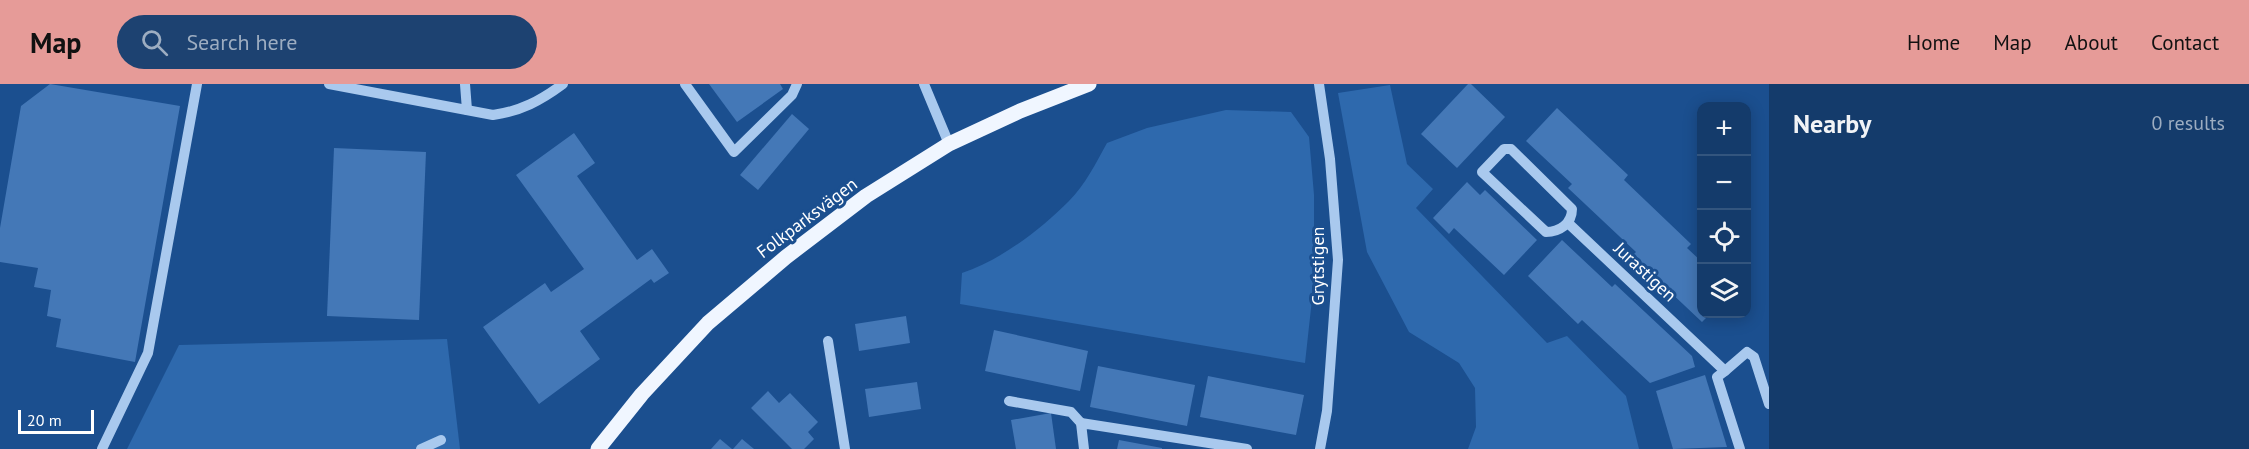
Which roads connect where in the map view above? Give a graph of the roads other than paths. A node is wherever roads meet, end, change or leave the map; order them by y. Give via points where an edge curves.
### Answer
1 (197, 84) edge
2 (329, 84) edge
3 (465, 84) edge
4 (563, 84) edge
5 (686, 84) edge
6 (797, 84) edge
7 (924, 84) edge
8 (1089, 84) edge
9 (1319, 84) edge
10 (467, 110) junction
11 (949, 144) junction
12 (1568, 223) junction
13 (828, 341) dead end
14 (1725, 371) junction
15 (1009, 401) dead end
16 (1769, 404) edge
17 (1081, 423) junction
18 (441, 440) dead end
19 (1198, 446) edge
20 (102, 449) edge
21 (421, 449) edge
22 (598, 449) edge
23 (845, 449) edge
24 (1084, 449) edge
25 (1247, 449) edge
26 (1320, 449) edge
27 (1740, 449) edge

1 - 20 street via 148,352
2 - 10 street
3 - 10 street
4 - 10 street via 538,103 514,112 493,115
5 - 6 street via 734,152 792,94
7 - 11 street
8 - 11 main road, Folkparksvägen
9 - 26 street, Grytstigen via 1338,260 1327,411
11 - 22 main road, Folkparksvägen via 857,203 708,323 642,394
12 - 12 street via 1556,232 1546,232 1482,172 1504,149 1511,149 1572,209
12 - 14 street, Jurastigen
13 - 23 street
14 - 16 street via 1747,352 1754,357
14 - 27 street via 1718,377
15 - 17 street via 1071,412
17 - 19 street
17 - 24 street
18 - 21 street
19 - 25 street

